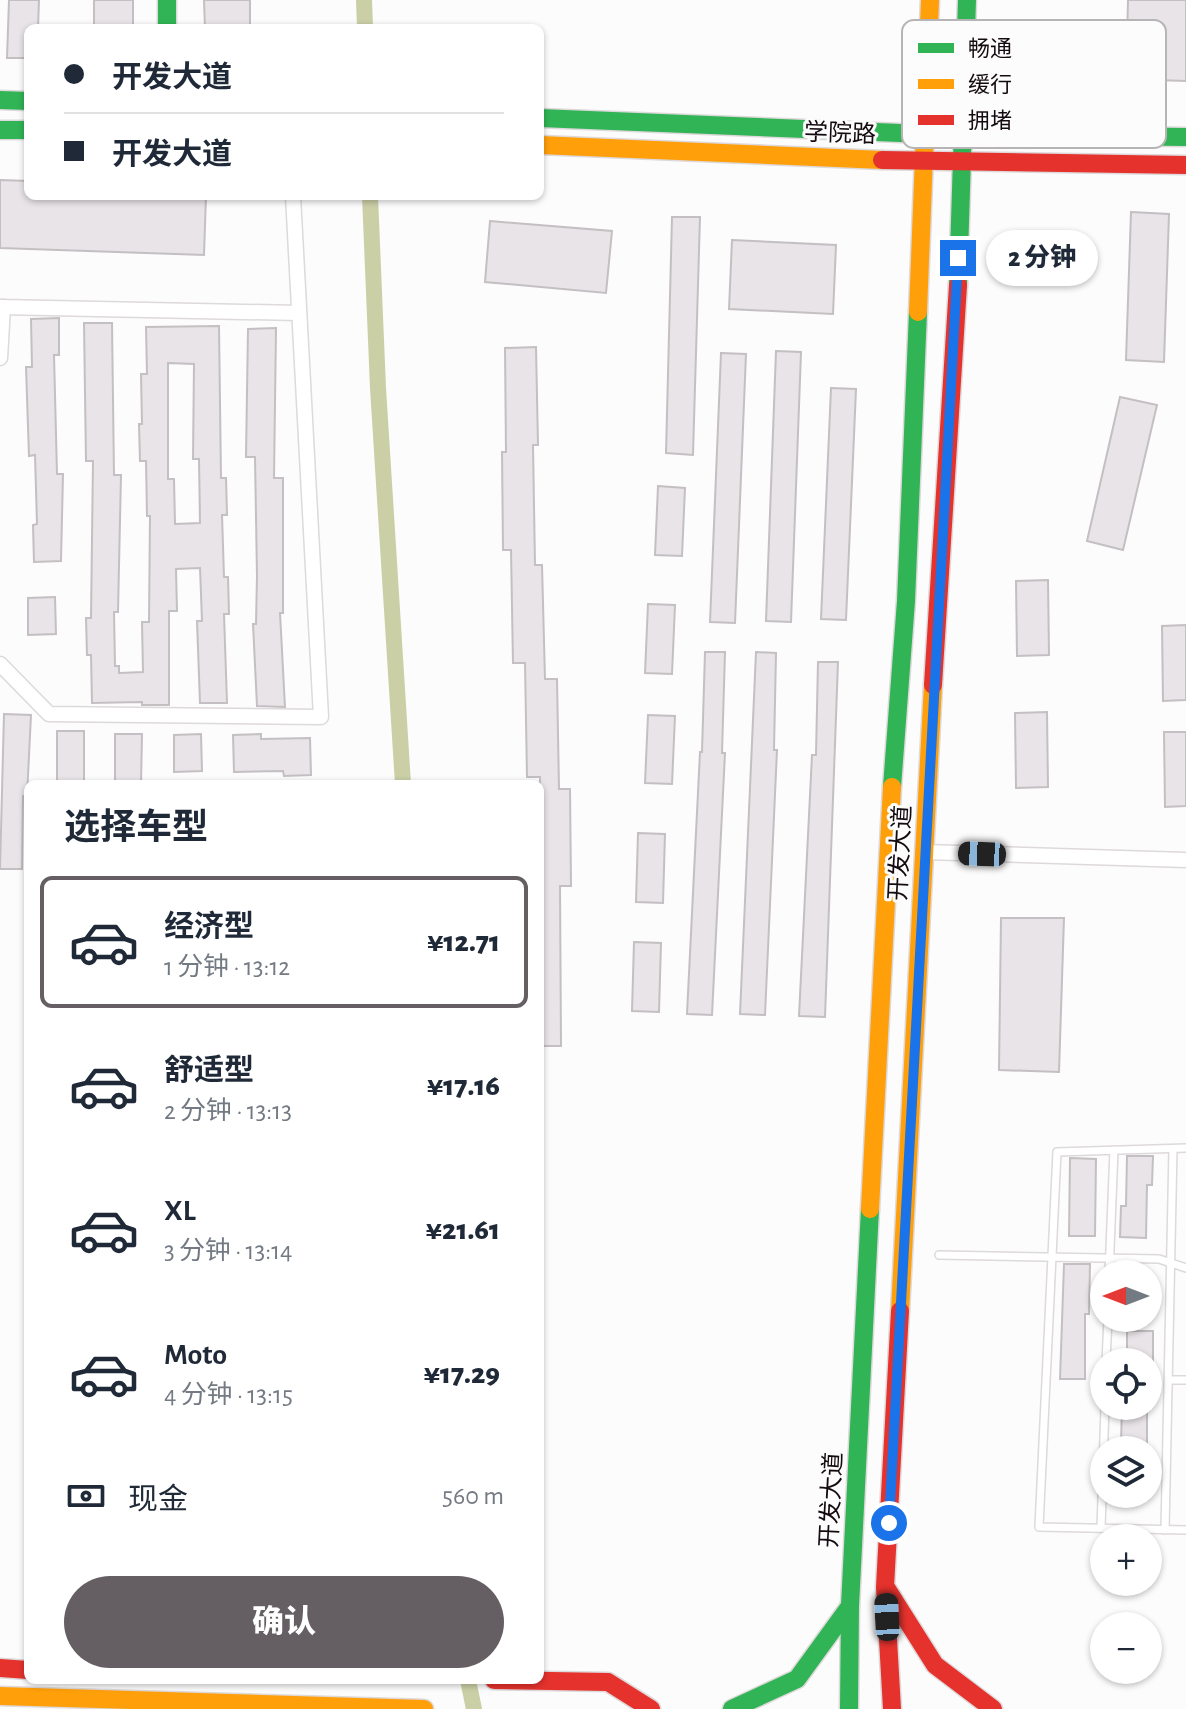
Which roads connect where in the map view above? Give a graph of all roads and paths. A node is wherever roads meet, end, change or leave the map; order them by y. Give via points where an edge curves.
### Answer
1 (167, 0) edge
2 (930, 0) edge
3 (967, 0) edge
4 (929, 20) edge
5 (967, 20) edge
6 (167, 24) edge
7 (0, 100) edge
8 (24, 101) edge
9 (544, 118) edge
10 (0, 130) edge
11 (24, 130) edge
12 (902, 133) edge
13 (1166, 137) edge
14 (1186, 137) edge
15 (544, 145) edge
16 (924, 148) edge
17 (963, 148) edge
18 (924, 161) junction
19 (962, 163) junction
20 (1186, 165) edge
21 (293, 200) edge
22 (2, 307) edge
23 (299, 313) junction
24 (0, 358) edge
25 (0, 664) edge
26 (924, 852) junction
27 (1186, 860) edge
28 (1186, 1148) edge
29 (1173, 1149) junction
30 (1114, 1150) junction
31 (939, 1255) dead end
32 (1053, 1257) junction
33 (1109, 1258) junction
34 (1169, 1261) junction
35 (1186, 1268) edge
36 (1171, 1380) dead end
37 (1186, 1380) edge
38 (1105, 1420) edge
39 (1101, 1524) edge
40 (1090, 1528) edge
41 (1162, 1530) edge
42 (1165, 1530) junction
43 (1186, 1530) edge
44 (885, 1587) junction
45 (850, 1606) junction
46 (0, 1668) edge
47 (24, 1670) edge
48 (544, 1681) edge
49 (0, 1696) edge
50 (424, 1709) edge
51 (651, 1709) edge
52 (732, 1709) edge
53 (849, 1709) edge
54 (892, 1709) edge
55 (993, 1709) edge

1 - 6 main road
2 - 4 main road, 开发大道
3 - 5 main road, 开发大道
7 - 8 main road
9 - 12 main road, 学院路
10 - 11 main road
13 - 14 main road, 学院路
15 - 18 main road, 学院路
16 - 18 main road, 开发大道
17 - 19 main road, 开发大道
18 - 19 main road, 学院路
18 - 45 main road, 开发大道 via 906,601 896,701
19 - 20 main road, 学院路
19 - 26 main road, 开发大道
21 - 23 street
22 - 23 street
22 - 24 street
23 - 25 street via 321,717 49,714
26 - 27 street
26 - 44 main road, 开发大道
28 - 29 lane
29 - 30 lane
29 - 34 lane
30 - 32 lane via 1057,1152
30 - 33 lane
31 - 32 lane
32 - 33 lane
32 - 40 lane via 1039,1527
33 - 34 lane
34 - 35 lane
34 - 42 lane
36 - 37 lane
38 - 39 lane
41 - 42 lane
42 - 43 lane
44 - 54 main road, 开发大道
44 - 55 main road via 935,1665
45 - 52 main road via 797,1679
45 - 53 main road, 开发大道
46 - 47 main road
48 - 51 main road via 608,1682
49 - 50 main road

